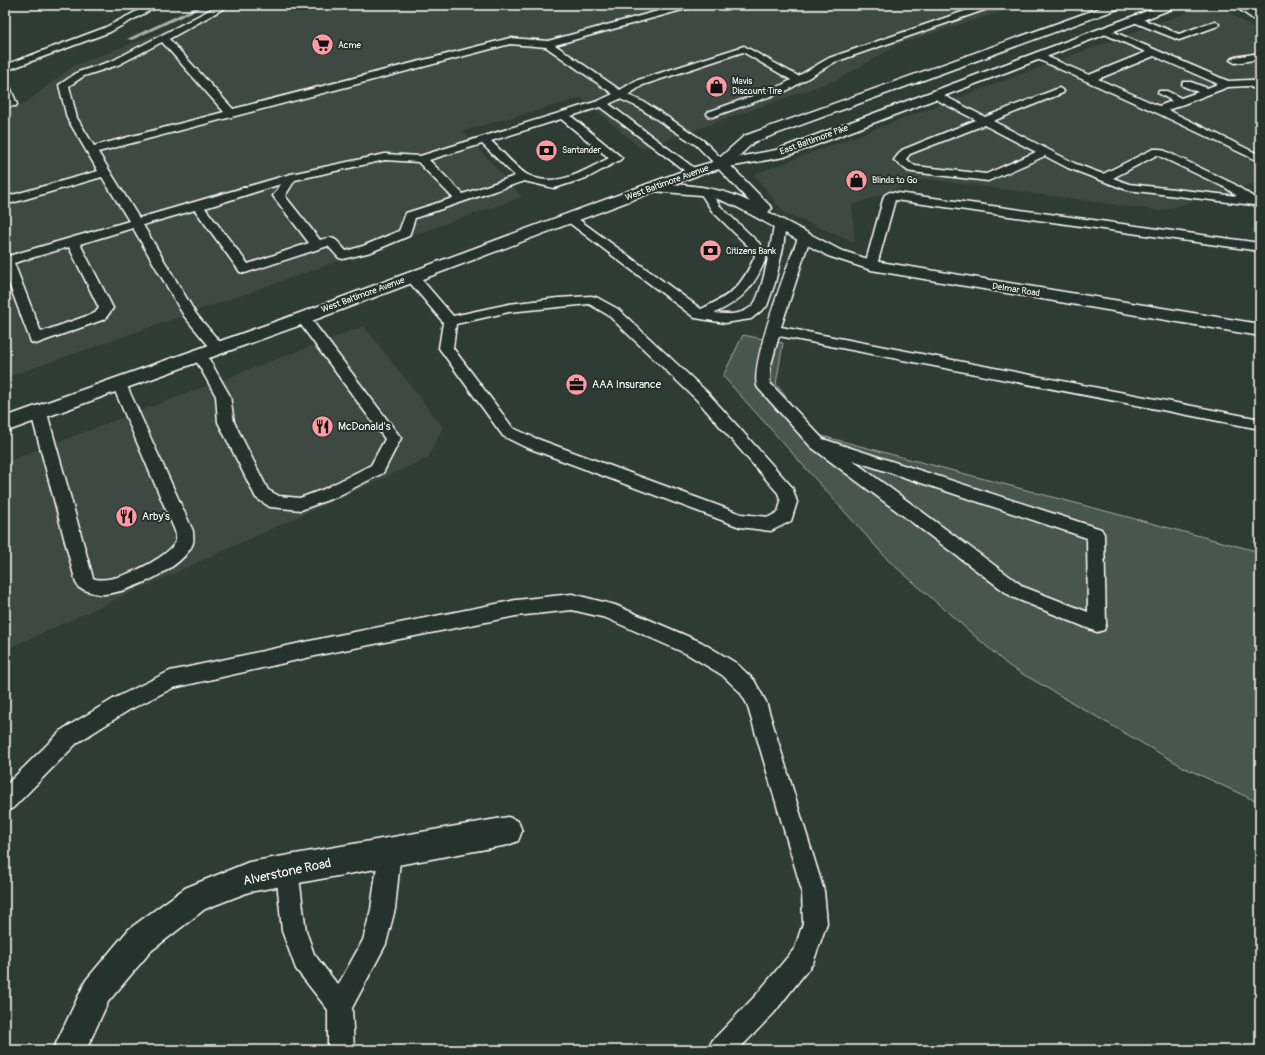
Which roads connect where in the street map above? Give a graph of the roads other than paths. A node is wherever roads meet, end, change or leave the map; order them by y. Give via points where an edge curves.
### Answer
1 (156, 5) edge
2 (226, 5) edge
3 (690, 5) edge
4 (990, 5) edge
5 (1119, 5) edge
6 (1173, 5) edge
7 (1239, 5) edge
8 (1134, 19) junction
9 (1260, 19) edge
10 (1215, 24) dead end
11 (1105, 31) junction
12 (163, 38) junction
13 (548, 44) junction
14 (1154, 52) junction
15 (1038, 56) junction
16 (1260, 56) edge
17 (1134, 60) junction
18 (1235, 60) dead end
19 (1149, 67) dead end
20 (5, 68) edge
21 (944, 68) junction
22 (1111, 70) junction
23 (1125, 76) dead end
24 (1089, 79) junction
25 (799, 80) junction
26 (971, 81) junction
27 (1187, 84) dead end
28 (1227, 84) junction
29 (5, 87) edge
30 (1260, 88) edge
31 (1059, 90) dead end
32 (1207, 92) junction
33 (1163, 93) dead end
34 (620, 95) junction
35 (935, 95) junction
36 (1182, 102) junction
37 (602, 103) junction
38 (12, 104) dead end
39 (1159, 110) junction
40 (231, 113) junction
41 (712, 114) dead end
42 (563, 115) junction
43 (984, 121) junction
44 (483, 139) junction
45 (92, 150) junction
46 (1045, 152) junction
47 (421, 159) junction
48 (1260, 159) edge
49 (721, 164) junction
50 (693, 172) junction
51 (105, 173) junction
52 (291, 177) junction
53 (523, 177) junction
54 (1103, 178) junction
55 (653, 187) junction
56 (705, 192) junction
57 (461, 199) junction
58 (5, 201) edge
59 (198, 206) junction
60 (570, 219) junction
61 (136, 223) junction
62 (780, 225) junction
63 (804, 238) junction
64 (72, 242) junction
65 (317, 245) junction
66 (1260, 247) edge
67 (6, 261) edge
68 (871, 265) junction
69 (412, 278) junction
70 (700, 315) junction
71 (303, 318) junction
72 (450, 321) junction
73 (773, 330) junction
74 (1260, 330) edge
75 (218, 348) junction
76 (200, 355) junction
77 (119, 384) junction
78 (39, 413) junction
79 (1260, 424) edge
80 (5, 425) edge
81 (816, 443) junction
82 (5, 801) edge
83 (508, 831) dead end
84 (390, 851) junction
85 (287, 870) junction
86 (340, 1006) junction
87 (69, 1050) edge
88 (341, 1050) edge
89 (721, 1050) edge

1 - 20 lane via 137,11 107,30
2 - 12 lane
3 - 13 lane
4 - 25 lane via 832,60
5 - 21 main road
6 - 8 main road, East Baltimore Pike
7 - 9 main road
8 - 10 lane via 1179,37
8 - 11 main road, East Baltimore Pike
11 - 14 lane
11 - 15 main road, East Baltimore Pike
12 - 40 lane
12 - 45 lane via 116,63 81,74 64,85 72,118
13 - 34 lane
13 - 40 lane via 510,41
14 - 17 lane
14 - 28 lane
15 - 24 lane
15 - 26 main road, East Baltimore Pike
16 - 18 lane
17 - 19 lane
17 - 22 lane
21 - 26 main road
21 - 49 main road via 749,139
22 - 23 lane
22 - 24 lane
24 - 39 lane
25 - 34 lane via 744,49 639,83
25 - 41 lane
26 - 35 main road, East Baltimore Pike
27 - 32 lane
28 - 30 lane via 1250,83
28 - 32 lane
29 - 38 lane
31 - 43 lane
32 - 36 lane
33 - 36 lane
34 - 37 lane
34 - 49 lane via 642,105 700,143
35 - 43 lane
35 - 49 main road, East Baltimore Pike via 779,154
36 - 39 lane
37 - 42 lane
37 - 50 lane
39 - 48 lane
40 - 45 lane
42 - 44 lane
42 - 53 lane via 616,158 585,175 554,185
43 - 46 lane
43 - 46 lane via 906,152 900,160 912,169 988,178
44 - 47 lane
44 - 53 lane
45 - 51 lane
46 - 54 lane
47 - 52 lane via 385,158
47 - 57 lane
49 - 50 main road, West Baltimore Avenue
49 - 62 main road, Delmar Road
50 - 55 main road, West Baltimore Avenue
51 - 58 lane
51 - 61 lane
52 - 59 lane
52 - 65 lane via 279,196
53 - 57 lane
54 - 54 lane via 1127,187 1253,201 1230,186 1156,152
55 - 56 main road, Delmar Road
55 - 60 main road, West Baltimore Avenue
56 - 62 main road, Delmar Road via 719,194 738,202
56 - 70 lane via 716,208 756,246 761,256 752,278 741,292 726,303
57 - 65 lane via 410,216 405,233 367,249 343,256 330,241
59 - 61 lane
59 - 65 lane via 245,268
60 - 69 main road, West Baltimore Avenue
60 - 70 lane
61 - 64 lane
61 - 75 lane via 191,316
62 - 63 main road, Delmar Road
62 - 70 lane via 777,248 760,306 746,316 725,319
63 - 68 main road, Delmar Road via 834,253
63 - 73 lane
64 - 67 lane
64 - 67 lane via 106,308 100,316 36,339
66 - 68 lane via 890,196
68 - 74 main road, Delmar Road
69 - 71 main road, West Baltimore Avenue
69 - 72 lane
71 - 75 main road, West Baltimore Avenue
71 - 76 lane via 393,438 377,469 330,493 301,504 276,502 262,494 226,422 222,396
72 - 72 lane via 446,348 508,432 740,520 771,524 785,516 790,502 786,491 702,396 613,312 591,300 509,308
73 - 79 lane
73 - 81 lane via 763,368 763,384
75 - 76 main road, West Baltimore Avenue
76 - 77 main road, West Baltimore Avenue
77 - 78 main road, West Baltimore Avenue
77 - 78 lane via 184,531 184,543 173,556 157,568 122,583 98,588 85,583
78 - 80 main road, West Baltimore Avenue
81 - 81 lane via 1018,592 1096,624 1095,534
82 - 89 lane via 70,736 122,704 170,680 516,608 572,602 608,611 694,648 729,669 747,686 756,702 813,891 815,923 805,955 765,1004
83 - 84 main road, Alverstone Road
84 - 85 main road, Alverstone Road
84 - 86 lane via 383,909 374,944
85 - 86 lane via 294,931 304,961
85 - 87 main road, Alverstone Road via 249,877 196,898 140,940 97,991
86 - 88 lane

